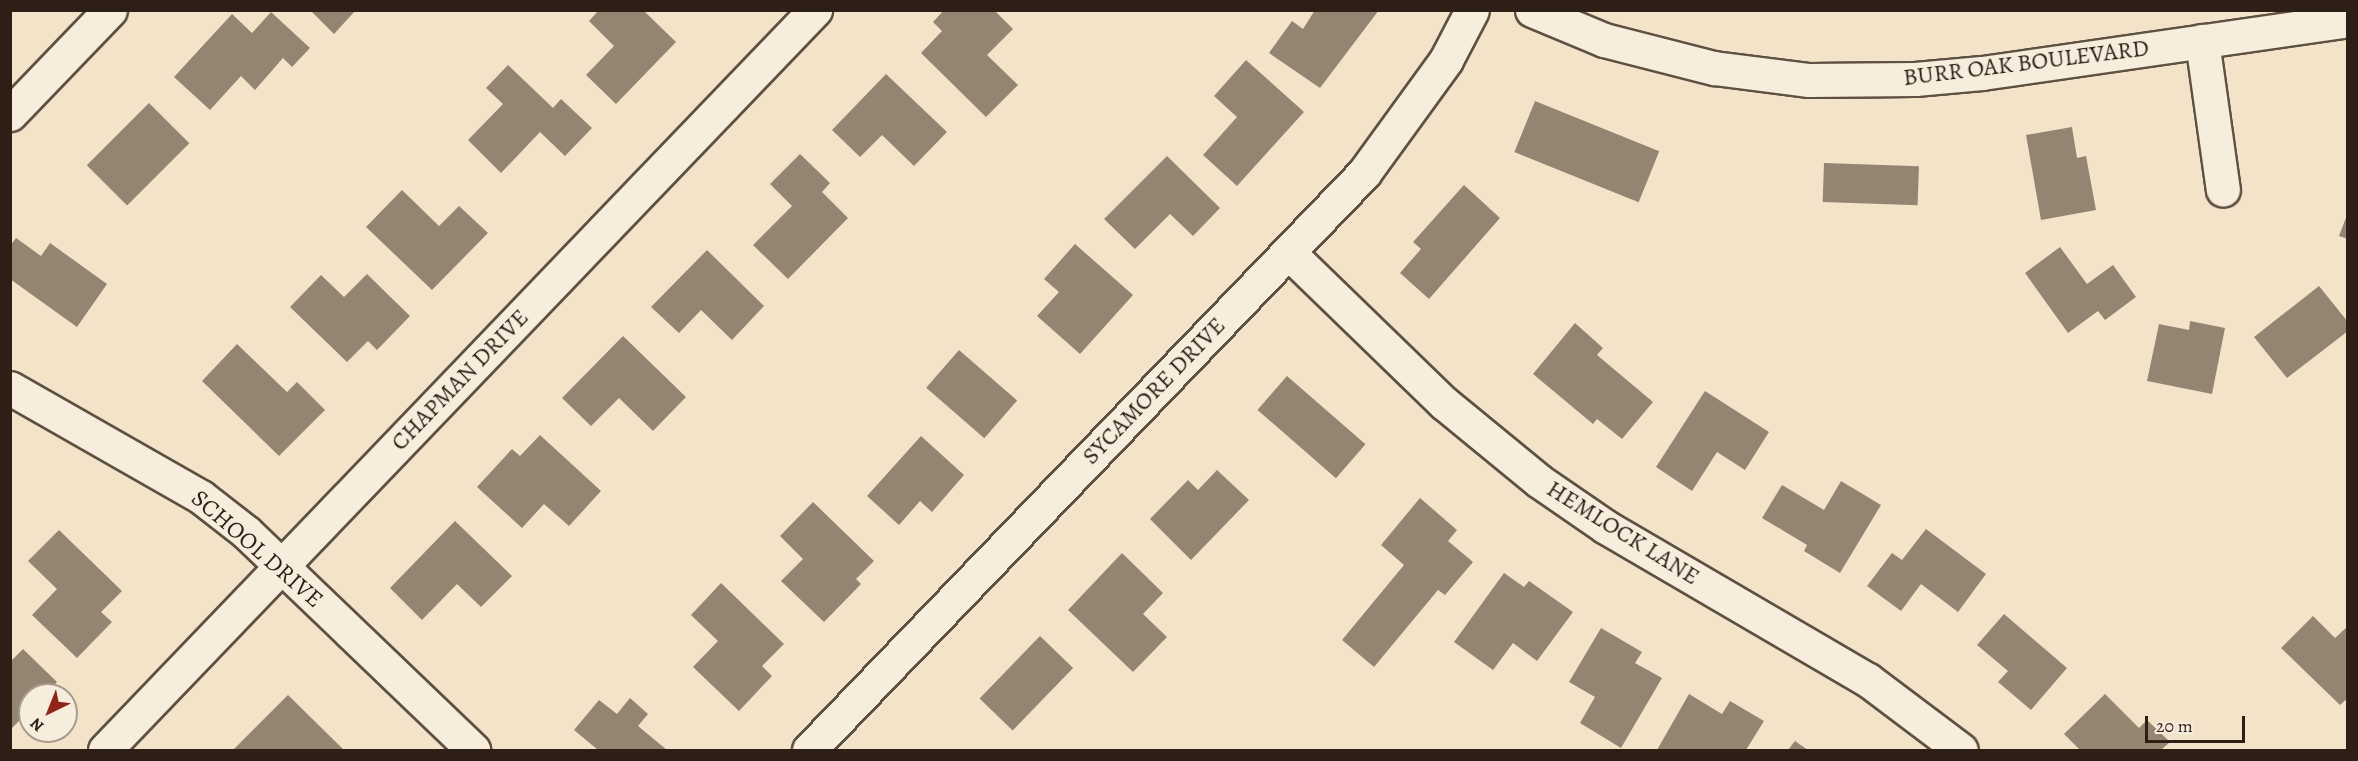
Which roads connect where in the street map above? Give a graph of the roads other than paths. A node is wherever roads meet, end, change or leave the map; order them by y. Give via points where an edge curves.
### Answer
1 (110, 10) edge
2 (815, 10) edge
3 (1472, 10) edge
4 (1532, 10) edge
5 (2348, 20) edge
6 (2202, 41) junction
7 (10, 114) edge
8 (2223, 190) dead end
9 (1288, 252) junction
10 (10, 388) edge
11 (281, 566) junction
12 (105, 750) edge
13 (473, 750) edge
14 (810, 750) edge
15 (1961, 750) edge

1 - 7 street
2 - 11 street, CHAPMAN DRIVE
3 - 9 street, SYCAMORE DRIVE via 1446,60 1385,147
4 - 6 street, BURR OAK BOULEVARD via 1605,40 1684,60 1758,75 1809,80 1971,74
5 - 6 street, BURR OAK BOULEVARD
6 - 8 street
9 - 14 street, SYCAMORE DRIVE
9 - 15 street, HEMLOCK LANE via 1444,403 1539,481 1606,527 1868,680
10 - 11 street, SCHOOL DRIVE via 174,478 246,532
11 - 12 street, CHAPMAN DRIVE
11 - 13 street, SCHOOL DRIVE

